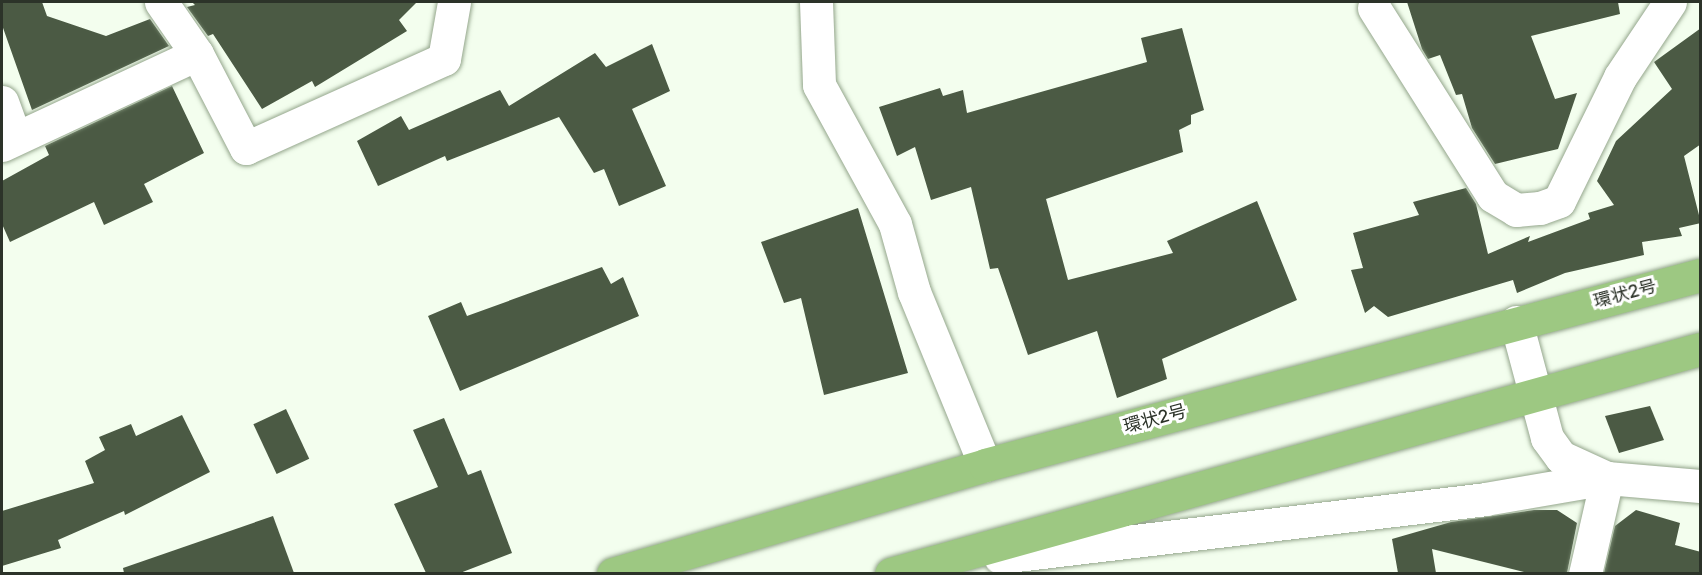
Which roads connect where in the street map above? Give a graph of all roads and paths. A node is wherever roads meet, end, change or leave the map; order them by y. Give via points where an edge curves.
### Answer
1 (161, 2) edge
2 (454, 2) edge
3 (816, 2) edge
4 (1670, 2) edge
5 (1374, 8) dead end
6 (197, 54) junction
7 (2, 102) edge
8 (8, 141) edge
9 (1701, 275) edge
10 (1516, 322) junction
11 (1701, 349) edge
12 (1536, 394) junction
13 (986, 465) junction
14 (1607, 478) junction
15 (1701, 486) edge
16 (613, 573) edge
17 (891, 573) edge
18 (938, 573) edge
19 (1585, 573) edge

1 - 6 street
2 - 6 street via 444,58 246,148
3 - 13 street via 819,86 895,224 914,292
4 - 5 street via 1620,77 1558,201 1540,208 1516,210 1493,196
6 - 8 street
7 - 8 street
9 - 10 main road, 環状2号
10 - 12 street
10 - 13 main road, 環状2号
11 - 12 main road
12 - 14 street via 1547,438 1561,457
12 - 17 main road
13 - 16 main road, 環状2号
14 - 15 street
14 - 18 street via 1237,530 1024,550
14 - 19 street

